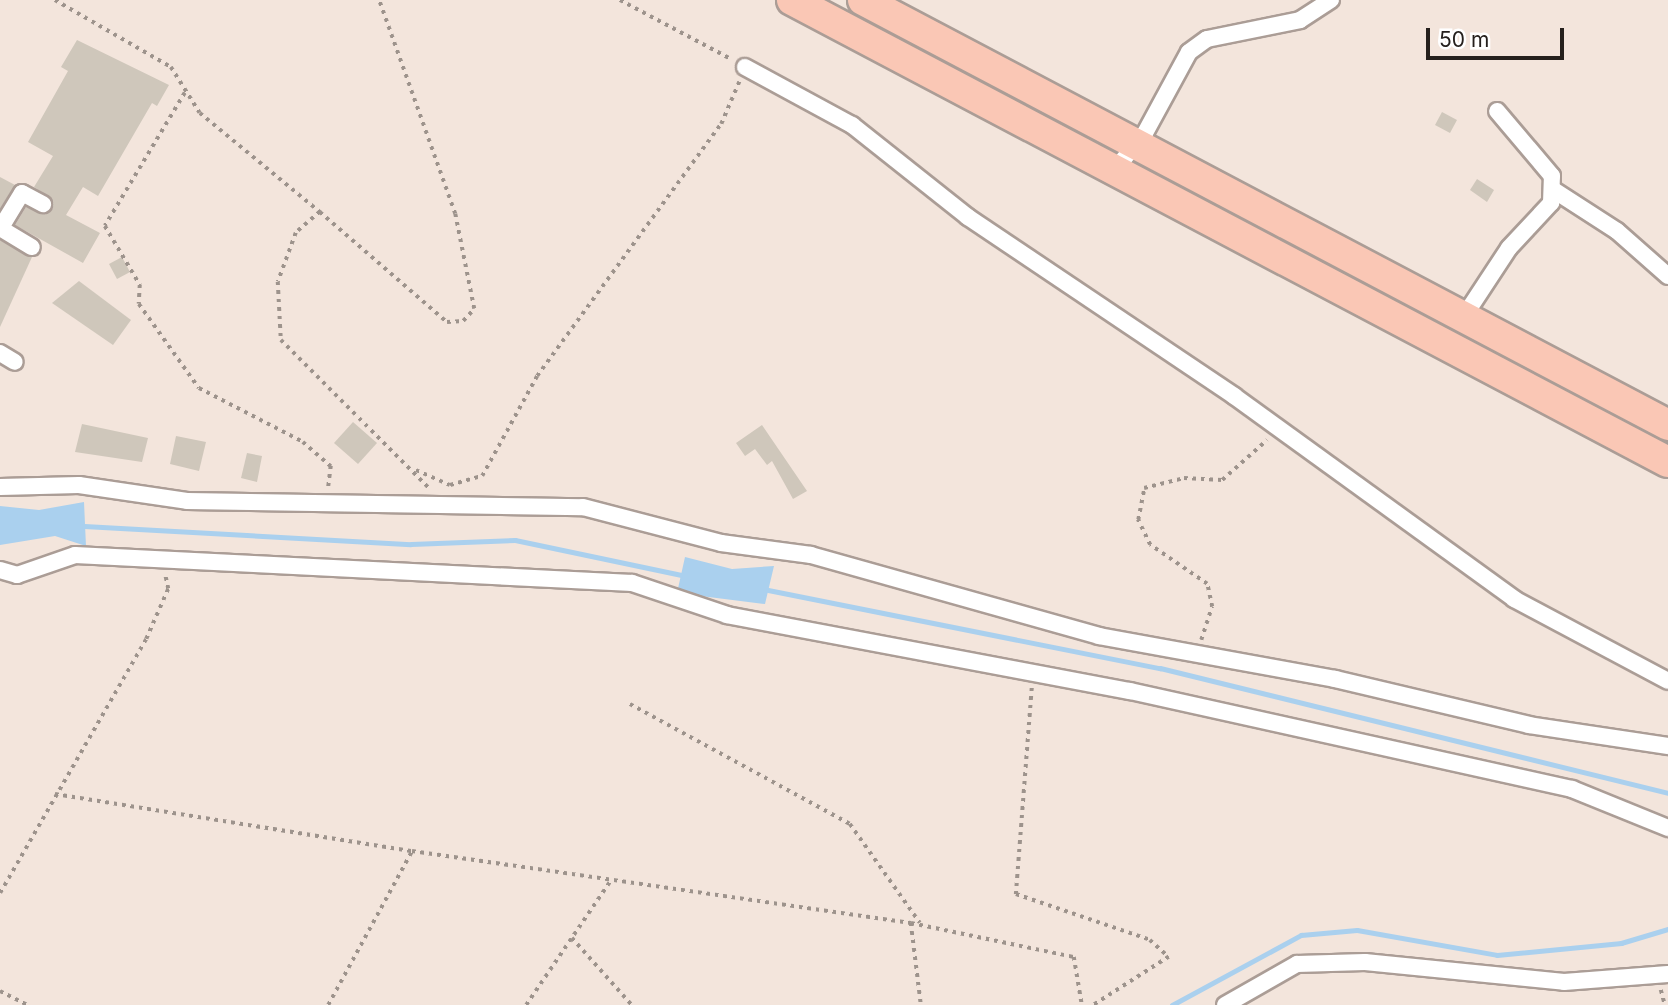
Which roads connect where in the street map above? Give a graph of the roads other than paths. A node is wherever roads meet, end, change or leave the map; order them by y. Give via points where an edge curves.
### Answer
1 (792, 0) edge
2 (863, 0) edge
3 (1331, 0) edge
4 (745, 66) road end
5 (1497, 111) dead end
6 (1135, 146) junction
7 (1113, 172) junction
8 (1552, 189) junction
9 (43, 204) dead end
10 (0, 228) edge
11 (32, 247) dead end
12 (1668, 276) edge
13 (1461, 321) junction
14 (0, 353) edge
15 (15, 362) dead end
16 (1668, 425) edge
17 (1668, 462) edge
18 (0, 487) edge
19 (0, 570) edge
20 (1668, 681) edge
21 (1668, 746) edge
22 (1668, 828) edge
23 (1668, 974) edge
24 (1224, 1005) edge

1 - 7 highway
2 - 6 highway
3 - 6 street via 1300,20 1207,39 1189,52
4 - 20 street via 852,125 968,217 1277,427 1514,598
5 - 8 street via 1552,176
6 - 7 street
6 - 13 highway
7 - 17 highway
8 - 12 street via 1617,231
8 - 13 street via 1551,203 1509,248
9 - 10 street via 22,192
10 - 11 street
13 - 16 highway
14 - 15 street
18 - 21 street via 79,485 187,501 583,507 721,542 811,555 1099,636 1529,726
19 - 22 street via 17,575 75,555 632,583 727,614 1033,673 1572,789
23 - 24 street via 1564,982 1365,962 1297,964

